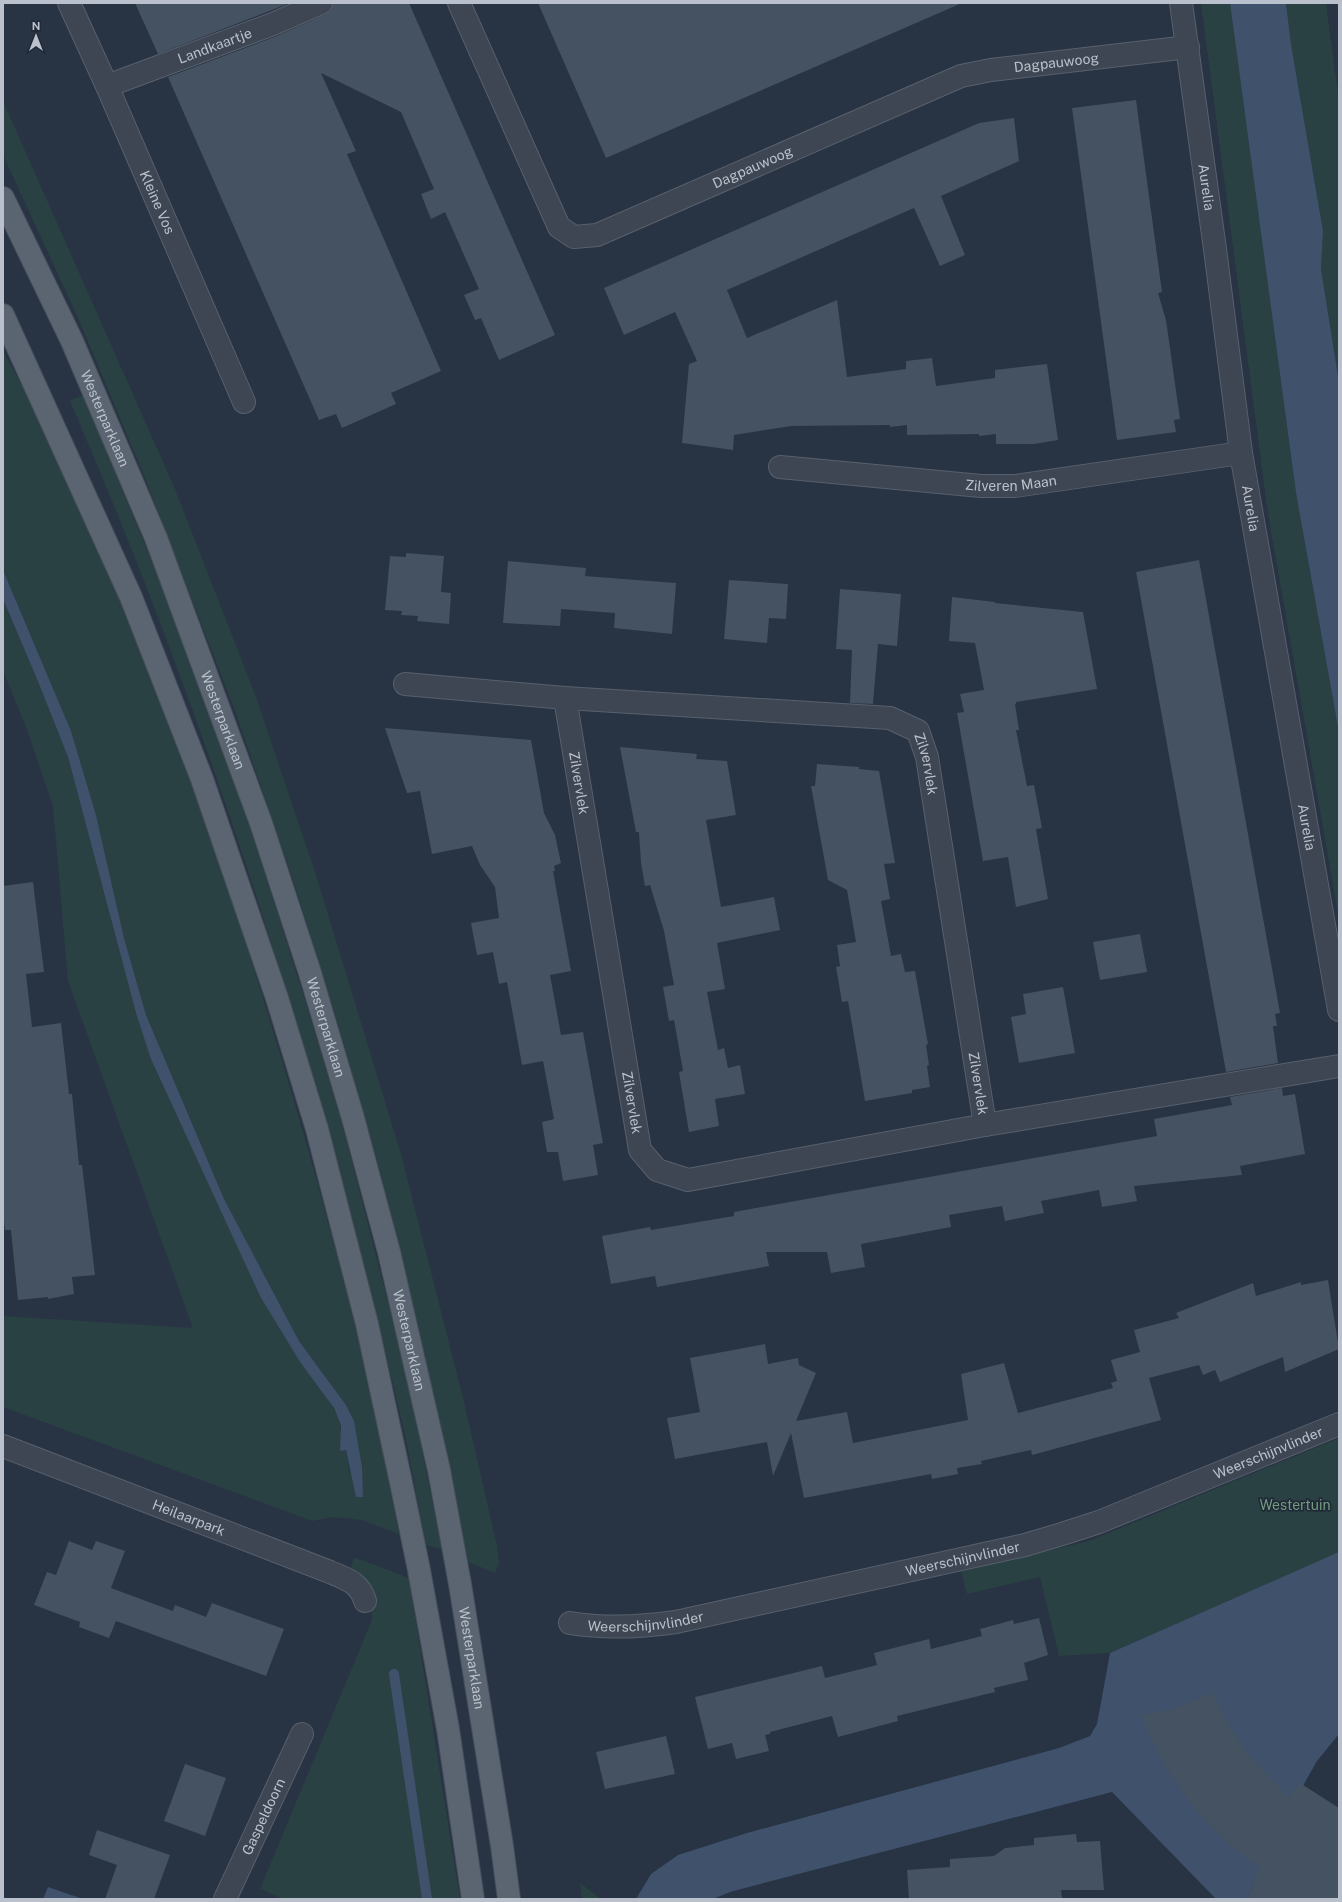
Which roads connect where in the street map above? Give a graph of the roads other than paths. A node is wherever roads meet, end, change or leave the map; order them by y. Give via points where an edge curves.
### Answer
1 (69, 3) edge
2 (321, 3) edge
3 (459, 3) edge
4 (1181, 3) edge
5 (1188, 47) junction
6 (107, 86) junction
7 (3, 198) edge
8 (3, 316) edge
9 (244, 402) dead end
10 (1241, 454) junction
11 (780, 466) dead end
12 (405, 684) dead end
13 (565, 698) junction
14 (1339, 1010) edge
15 (1339, 1066) edge
16 (985, 1125) junction
17 (1339, 1424) edge
18 (3, 1446) edge
19 (365, 1601) dead end
20 (570, 1623) dead end
21 (302, 1734) dead end
22 (225, 1899) edge
23 (473, 1899) edge
24 (509, 1899) edge

1 - 6 street, Kleine Vos
2 - 6 street, Landkaartje via 273,24
3 - 5 street, Dagpauwoog via 559,227 574,237 597,235 961,76 991,70
4 - 5 street, Aurelia
5 - 10 street, Aurelia
6 - 9 street, Kleine Vos
7 - 24 main road, Westerparklaan via 72,341 156,538 261,823 353,1118 389,1252 439,1470
8 - 23 main road via 131,597 202,778 277,998 317,1129 367,1324 419,1570 448,1729
10 - 11 street, Zilveren Maan via 1015,486 981,486
10 - 14 street, Aurelia
12 - 13 street, Zilvervlek
13 - 16 street, Zilvervlek via 890,718 918,731 927,757
13 - 16 street, Zilvervlek via 640,1150 658,1170 688,1180
15 - 16 street, Zilvervlek
17 - 20 street, Weerschijnvlinder via 1099,1522 1025,1545 676,1622 631,1627
18 - 19 street, Heilaarpark via 330,1572 356,1585 362,1591
21 - 22 street, Gaspeldoorn

